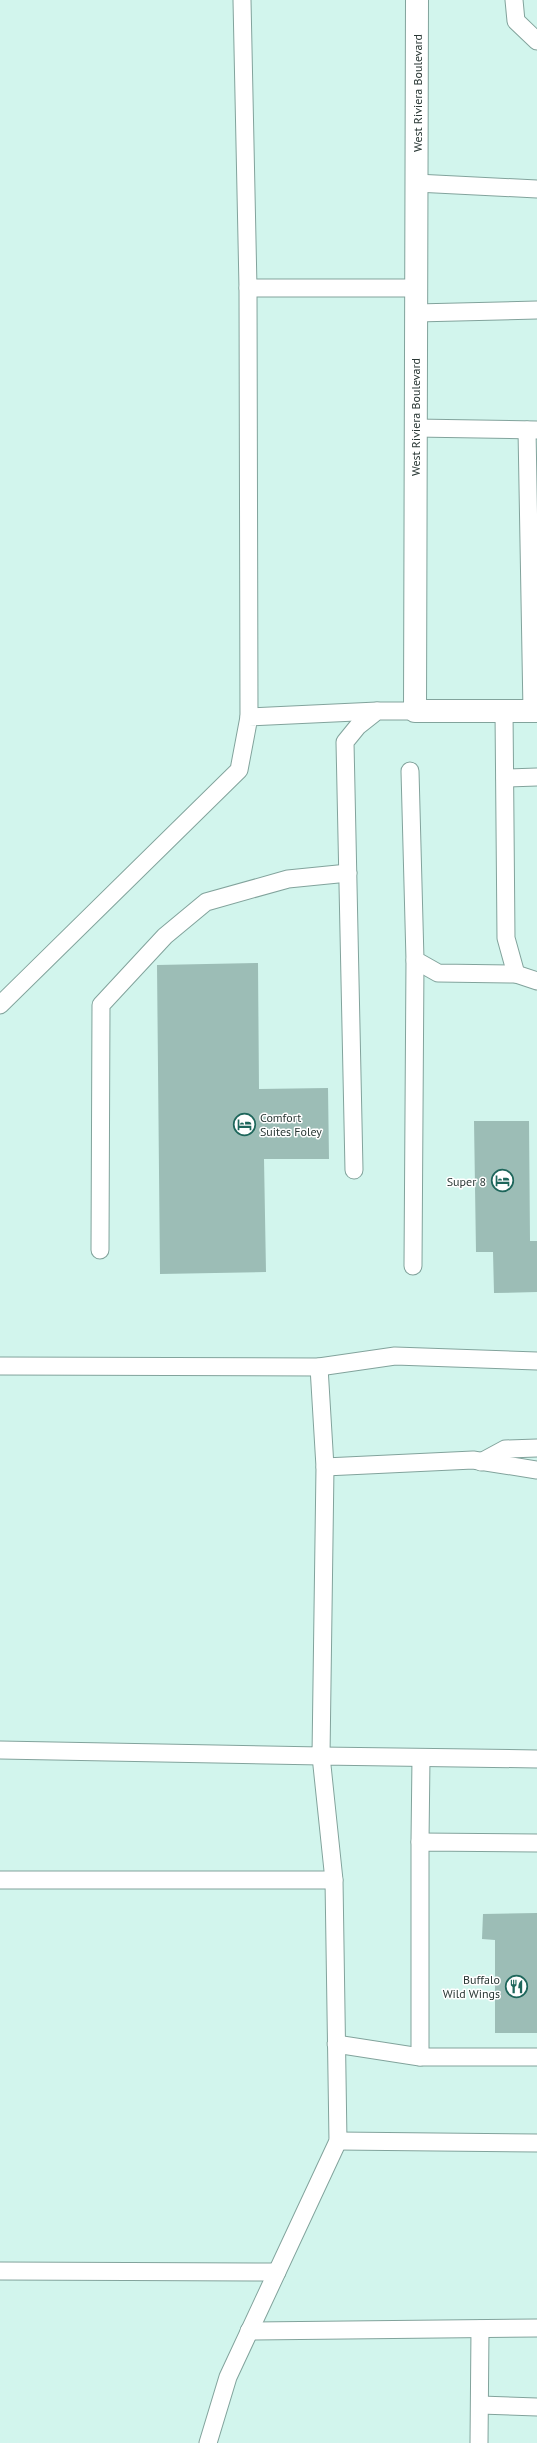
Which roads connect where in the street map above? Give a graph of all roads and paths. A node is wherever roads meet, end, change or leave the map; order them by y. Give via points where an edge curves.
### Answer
1 (242, 0) edge
2 (417, 0) edge
3 (514, 0) edge
4 (537, 41) edge
5 (416, 183) junction
6 (537, 189) edge
7 (248, 288) junction
8 (416, 288) junction
9 (537, 310) edge
10 (416, 313) junction
11 (415, 428) junction
12 (532, 430) edge
13 (534, 595) edge
14 (377, 711) junction
15 (415, 711) junction
16 (504, 711) junction
17 (534, 711) edge
18 (249, 717) junction
19 (410, 771) dead end
20 (537, 777) edge
21 (505, 778) junction
22 (348, 873) junction
23 (415, 960) junction
24 (516, 974) junction
25 (537, 981) edge
26 (0, 1005) edge
27 (354, 1170) dead end
28 (100, 1250) dead end
29 (413, 1266) dead end
30 (537, 1361) edge
31 (0, 1366) edge
32 (319, 1367) junction
33 (537, 1448) edge
34 (481, 1462) junction
35 (325, 1467) junction
36 (537, 1470) edge
37 (0, 1750) edge
38 (321, 1756) junction
39 (421, 1758) junction
40 (537, 1759) edge
41 (420, 1842) junction
42 (537, 1843) edge
43 (0, 1880) edge
44 (334, 1880) junction
45 (336, 2044) junction
46 (420, 2057) junction
47 (537, 2057) edge
48 (338, 2141) junction
49 (537, 2143) edge
50 (0, 2271) edge
51 (277, 2272) junction
52 (480, 2328) junction
53 (537, 2328) edge
54 (250, 2331) junction
55 (480, 2406) junction
56 (537, 2407) edge
57 (208, 2443) edge
58 (479, 2443) edge

1 - 7 lane
2 - 5 street, West Riviera Boulevard
3 - 4 lane via 516,21
5 - 6 lane
5 - 8 street, West Riviera Boulevard
7 - 8 lane
7 - 18 lane
8 - 10 street, West Riviera Boulevard
9 - 10 lane
10 - 11 street, West Riviera Boulevard
11 - 12 lane
11 - 15 street, West Riviera Boulevard
12 - 13 lane
13 - 17 lane
14 - 15 lane
14 - 18 lane
14 - 22 lane via 358,726 345,742
15 - 16 street
16 - 17 street
16 - 21 lane
18 - 26 lane via 239,770
19 - 23 lane
20 - 21 lane
21 - 24 lane via 506,938
22 - 27 lane
22 - 28 lane via 288,879 206,902 165,936 101,1005
23 - 24 lane via 438,973
23 - 29 lane
24 - 25 lane
30 - 32 lane via 395,1356
31 - 32 lane
32 - 35 lane
33 - 34 lane via 505,1449
34 - 35 lane via 437,1460
34 - 36 lane
35 - 38 lane
37 - 38 lane
38 - 39 lane
38 - 44 lane
39 - 40 lane
39 - 41 lane
41 - 42 lane
41 - 46 lane
43 - 44 lane
44 - 45 lane
45 - 46 lane
45 - 48 lane
46 - 47 lane
48 - 49 lane
48 - 51 lane
50 - 51 lane
51 - 54 lane
52 - 53 lane
52 - 54 lane
52 - 55 lane
54 - 57 lane via 228,2377
55 - 56 lane
55 - 58 lane

